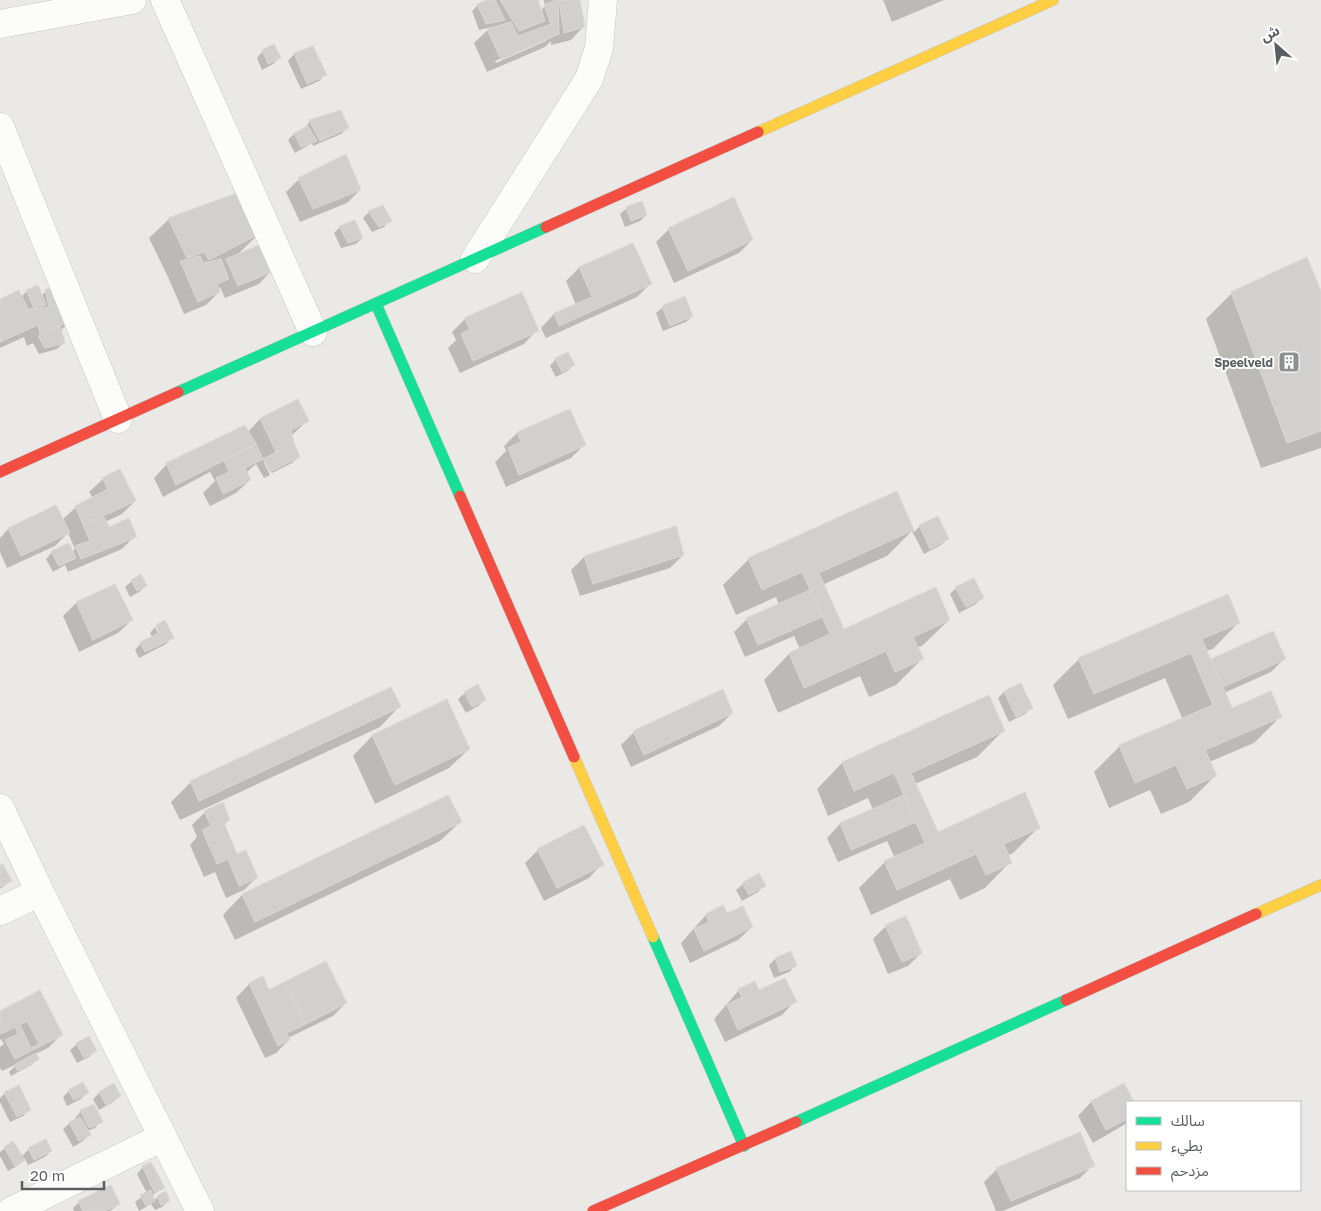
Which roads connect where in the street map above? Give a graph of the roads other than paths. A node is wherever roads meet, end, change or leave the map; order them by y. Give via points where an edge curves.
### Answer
1 (132, 0) edge
2 (165, 0) edge
3 (603, 0) edge
4 (1053, 0) edge
5 (0, 24) edge
6 (0, 128) edge
7 (475, 259) junction
8 (376, 304) junction
9 (313, 332) junction
10 (118, 419) junction
11 (0, 472) edge
12 (0, 808) edge
13 (1321, 885) edge
14 (40, 892) junction
15 (0, 911) edge
16 (163, 1137) junction
17 (744, 1146) junction
18 (11, 1211) edge
19 (200, 1211) edge
20 (593, 1211) edge

1 - 5 street
2 - 9 street
3 - 7 street via 600,48 590,79
4 - 7 street
6 - 10 street
7 - 8 street
8 - 9 street
8 - 17 street
9 - 10 street
10 - 11 street
12 - 14 street
13 - 17 street
14 - 15 street
14 - 16 street
16 - 18 street
16 - 19 street
17 - 20 street

